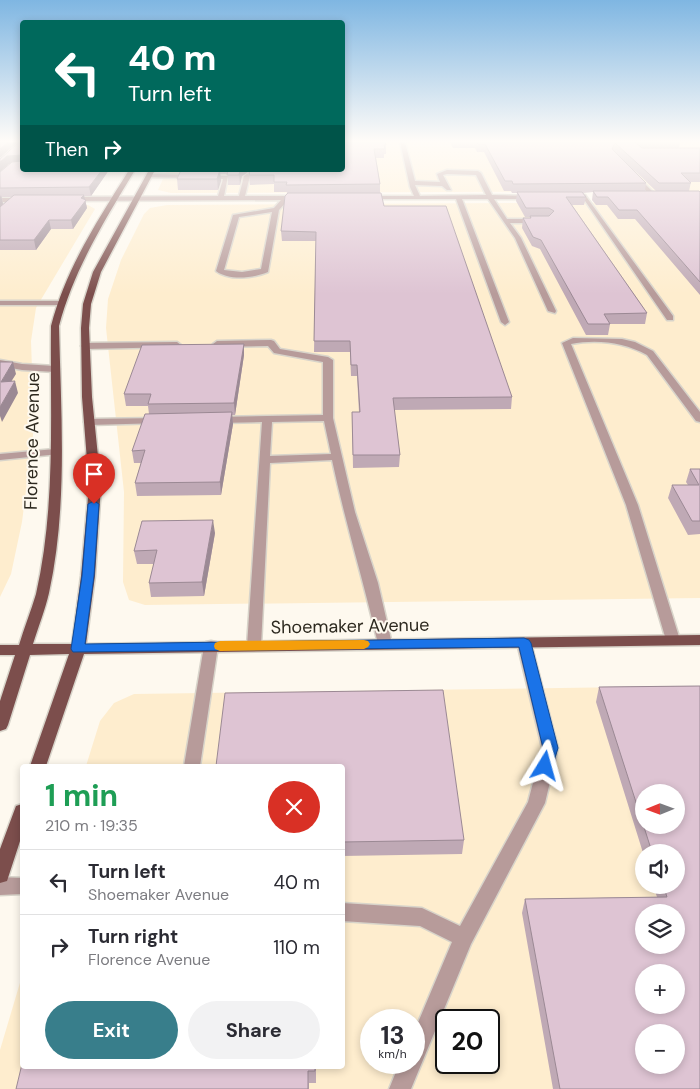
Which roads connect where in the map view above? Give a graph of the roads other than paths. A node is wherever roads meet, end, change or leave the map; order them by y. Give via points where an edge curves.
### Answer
1 (119, 193) edge
2 (139, 193) edge
3 (222, 193) edge
4 (243, 193) edge
5 (416, 193) edge
6 (453, 193) edge
7 (488, 193) edge
8 (651, 193) edge
9 (573, 196) edge
10 (582, 196) junction
11 (591, 196) edge
12 (645, 196) edge
13 (654, 196) junction
14 (663, 196) edge
15 (418, 197) junction
16 (457, 197) junction
17 (490, 197) junction
18 (536, 197) edge
19 (221, 198) junction
20 (242, 198) junction
21 (286, 198) junction
22 (314, 198) edge
23 (361, 198) edge
24 (63, 199) edge
25 (115, 199) junction
26 (136, 199) junction
27 (0, 200) edge
28 (13, 200) junction
29 (29, 200) edge
30 (6, 207) edge
31 (276, 210) junction
32 (505, 221) junction
33 (548, 221) edge
34 (0, 303) edge
35 (60, 303) junction
36 (552, 311) dead end
37 (670, 318) dead end
38 (505, 322) dead end
39 (188, 344) edge
40 (207, 344) edge
41 (85, 346) junction
42 (0, 363) edge
43 (55, 369) junction
44 (328, 418) junction
45 (267, 419) junction
46 (700, 419) edge
47 (210, 420) edge
48 (173, 421) edge
49 (89, 422) junction
50 (55, 452) junction
51 (0, 457) edge
52 (337, 457) junction
53 (265, 460) junction
54 (673, 640) junction
55 (700, 640) edge
56 (524, 643) junction
57 (385, 644) junction
58 (211, 646) junction
59 (254, 646) junction
60 (24, 649) junction
61 (78, 649) junction
62 (0, 650) edge
63 (0, 725) edge
64 (39, 764) edge
65 (192, 764) edge
66 (20, 817) edge
67 (0, 875) edge
68 (0, 886) edge
69 (20, 886) edge
70 (345, 912) edge
71 (464, 938) junction
72 (425, 1031) edge
73 (406, 1074) edge
74 (400, 1089) edge

1 - 25 main road, Florence Avenue
2 - 26 main road
3 - 19 street
4 - 20 street
5 - 15 street
6 - 16 street
7 - 17 street
8 - 13 street
9 - 10 street
10 - 11 street
10 - 37 street
12 - 13 street
13 - 14 street
15 - 16 street
15 - 23 street
16 - 17 street
16 - 38 street
17 - 18 street
17 - 32 street
19 - 20 street
19 - 26 street
20 - 21 street
21 - 22 street
21 - 31 street
24 - 25 street
25 - 26 street
25 - 35 main road, Florence Avenue via 77,264
26 - 41 main road via 91,286
27 - 28 street
28 - 29 street
28 - 30 street
31 - 31 street via 265,270 258,273 220,271 236,215
32 - 33 street
32 - 36 street via 518,238
34 - 35 street
35 - 43 main road, Florence Avenue via 55,326
39 - 41 street
40 - 44 street via 271,343 276,351 328,360
41 - 49 main road
42 - 43 street via 22,368
43 - 50 main road, Florence Avenue
44 - 45 street
44 - 52 street
45 - 47 street
45 - 53 street
46 - 54 street via 650,353 641,347 616,340 566,343 632,506
48 - 49 street
49 - 61 main road via 95,486
50 - 51 street
50 - 60 main road, Florence Avenue via 56,491 48,563 42,595
52 - 53 street
52 - 57 street
53 - 59 street
54 - 55 main road, Shoemaker Avenue
54 - 56 main road, Shoemaker Avenue
56 - 57 main road, Shoemaker Avenue
56 - 71 street via 550,748 536,803
57 - 59 main road, Shoemaker Avenue
58 - 59 main road, Shoemaker Avenue
58 - 61 main road, Shoemaker Avenue
58 - 65 street
60 - 61 main road, Shoemaker Avenue
60 - 62 main road, Shoemaker Avenue
60 - 63 main road, Florence Avenue
61 - 64 main road
66 - 67 main road
68 - 69 street
70 - 71 street via 422,917
71 - 72 street
73 - 74 street

